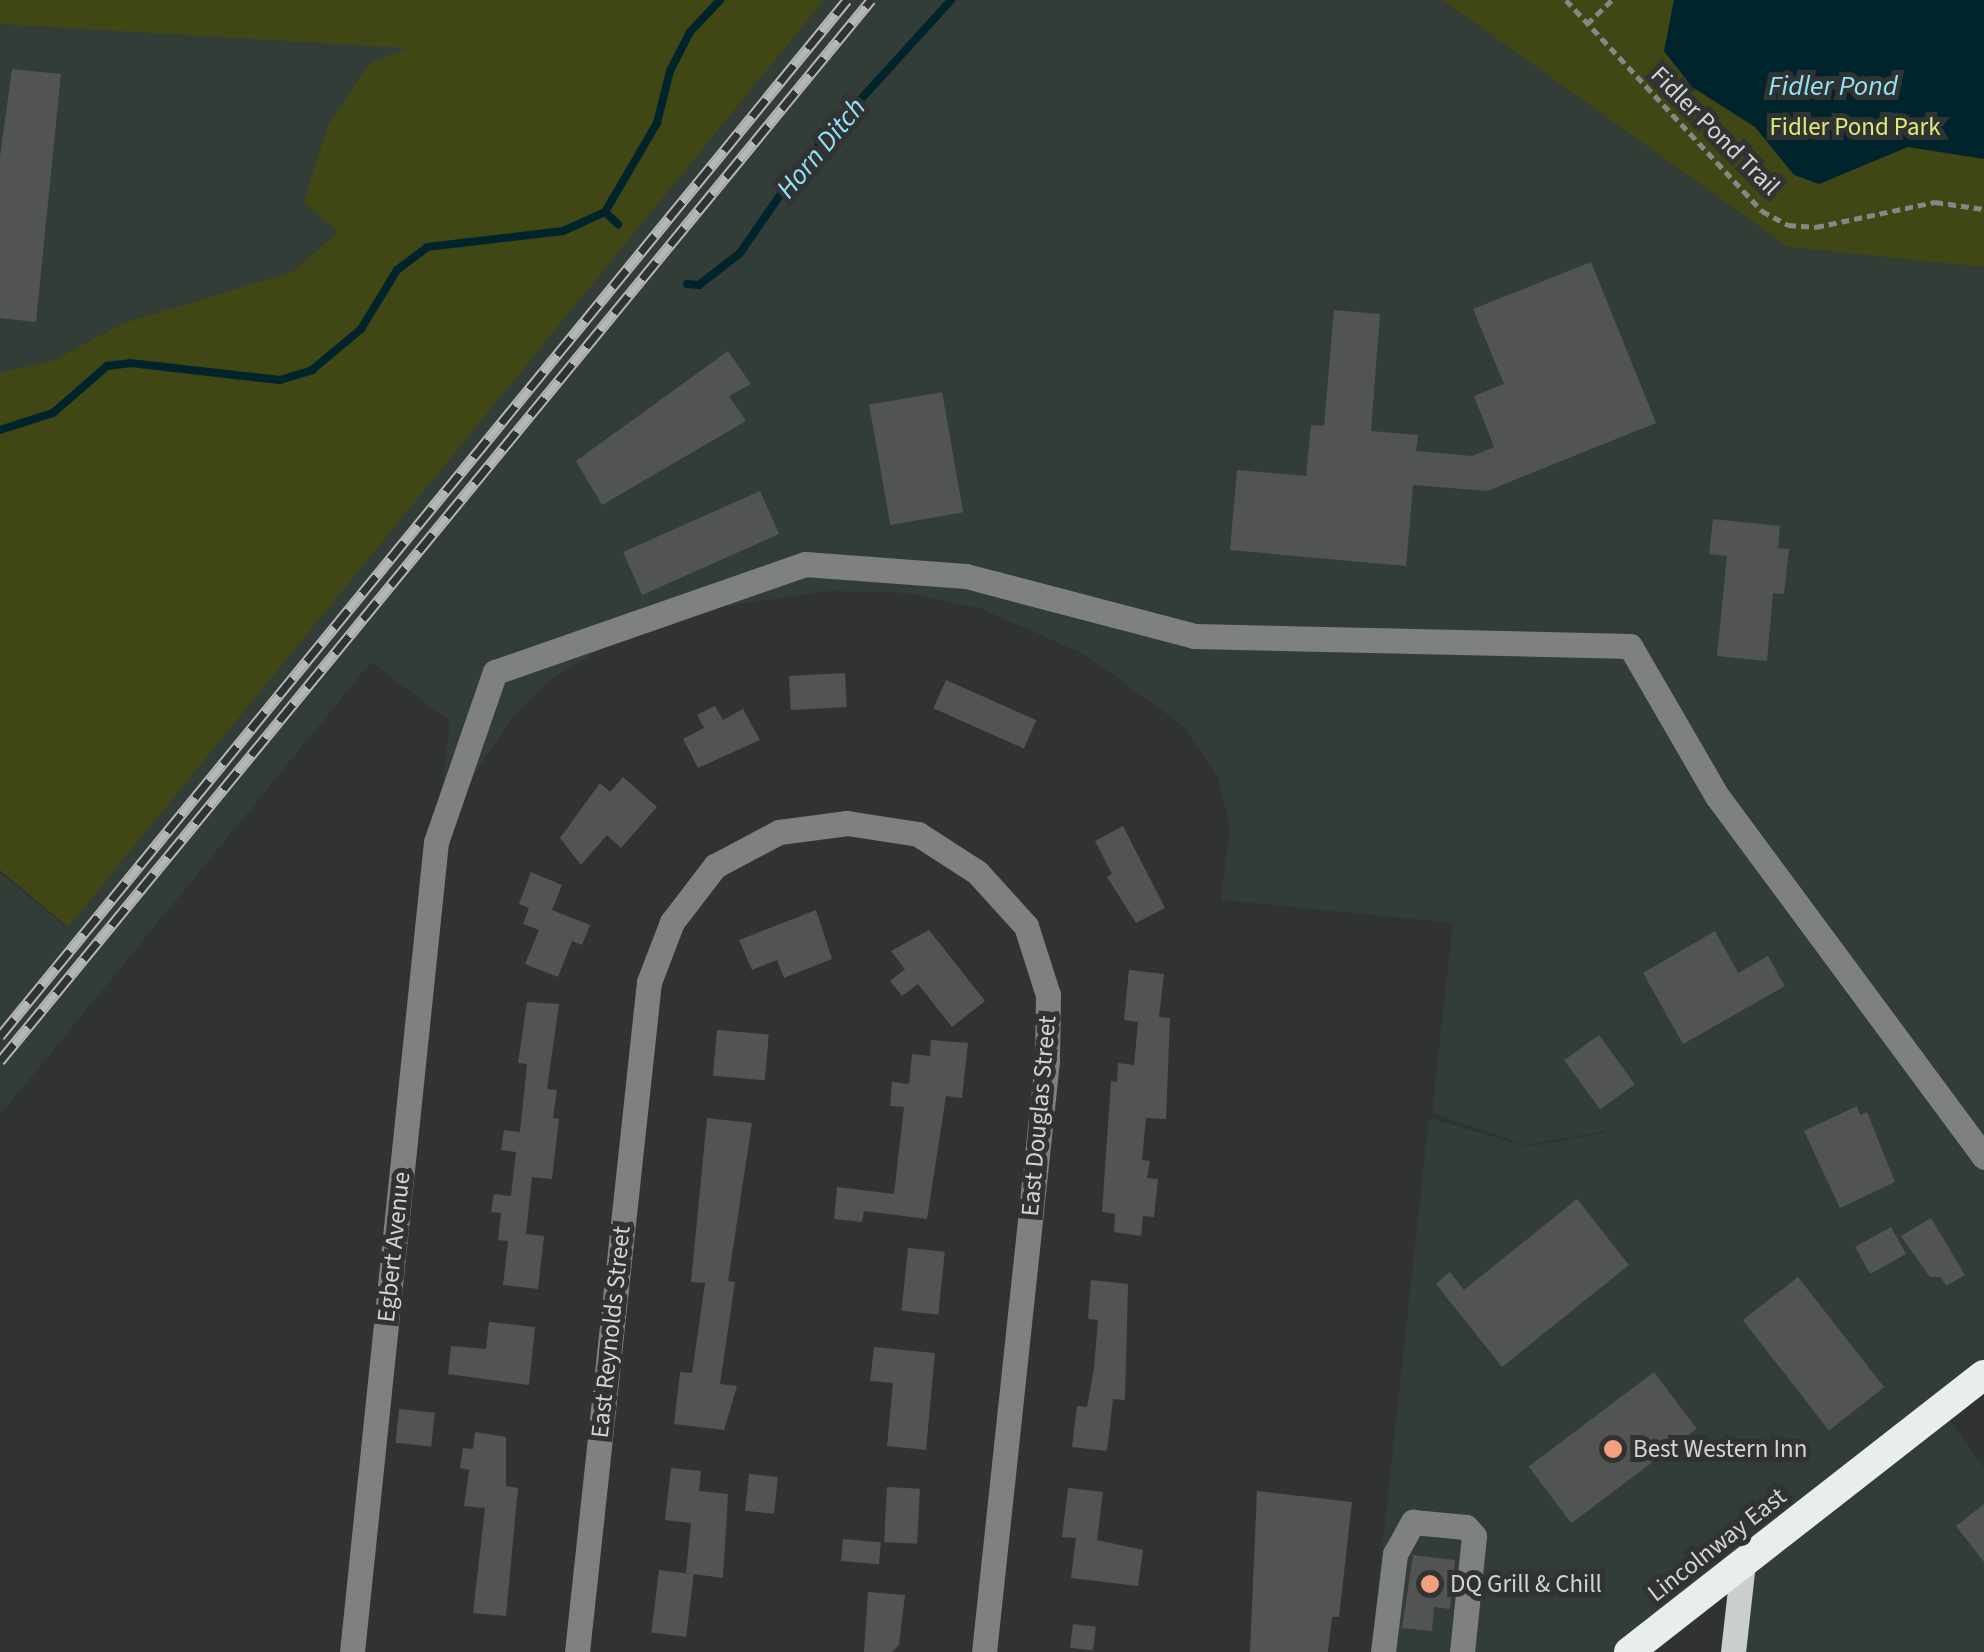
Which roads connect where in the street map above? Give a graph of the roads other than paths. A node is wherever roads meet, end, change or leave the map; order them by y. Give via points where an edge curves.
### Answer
1 (644, 1013) joint
2 (1984, 1157) edge
3 (1984, 1376) edge
4 (1743, 1563) junction
5 (352, 1652) edge
6 (577, 1652) edge
7 (984, 1652) edge
8 (1383, 1652) edge
9 (1462, 1652) edge
10 (1629, 1652) edge
11 (1732, 1652) edge

1 - 6 street, East Reynolds Street
1 - 7 street, East Douglas Street via 658,955 690,892 715,866 779,832 846,824 918,834 977,872 1026,926 1040,957 1050,1028
2 - 5 street, Egbert Avenue via 1717,796 1630,646 1194,636 966,576 805,564 494,672 436,842
3 - 4 highway, Lincolnway East
4 - 10 highway, Lincolnway East
4 - 11 main road
8 - 9 street via 1395,1554 1413,1522 1466,1527 1474,1536

